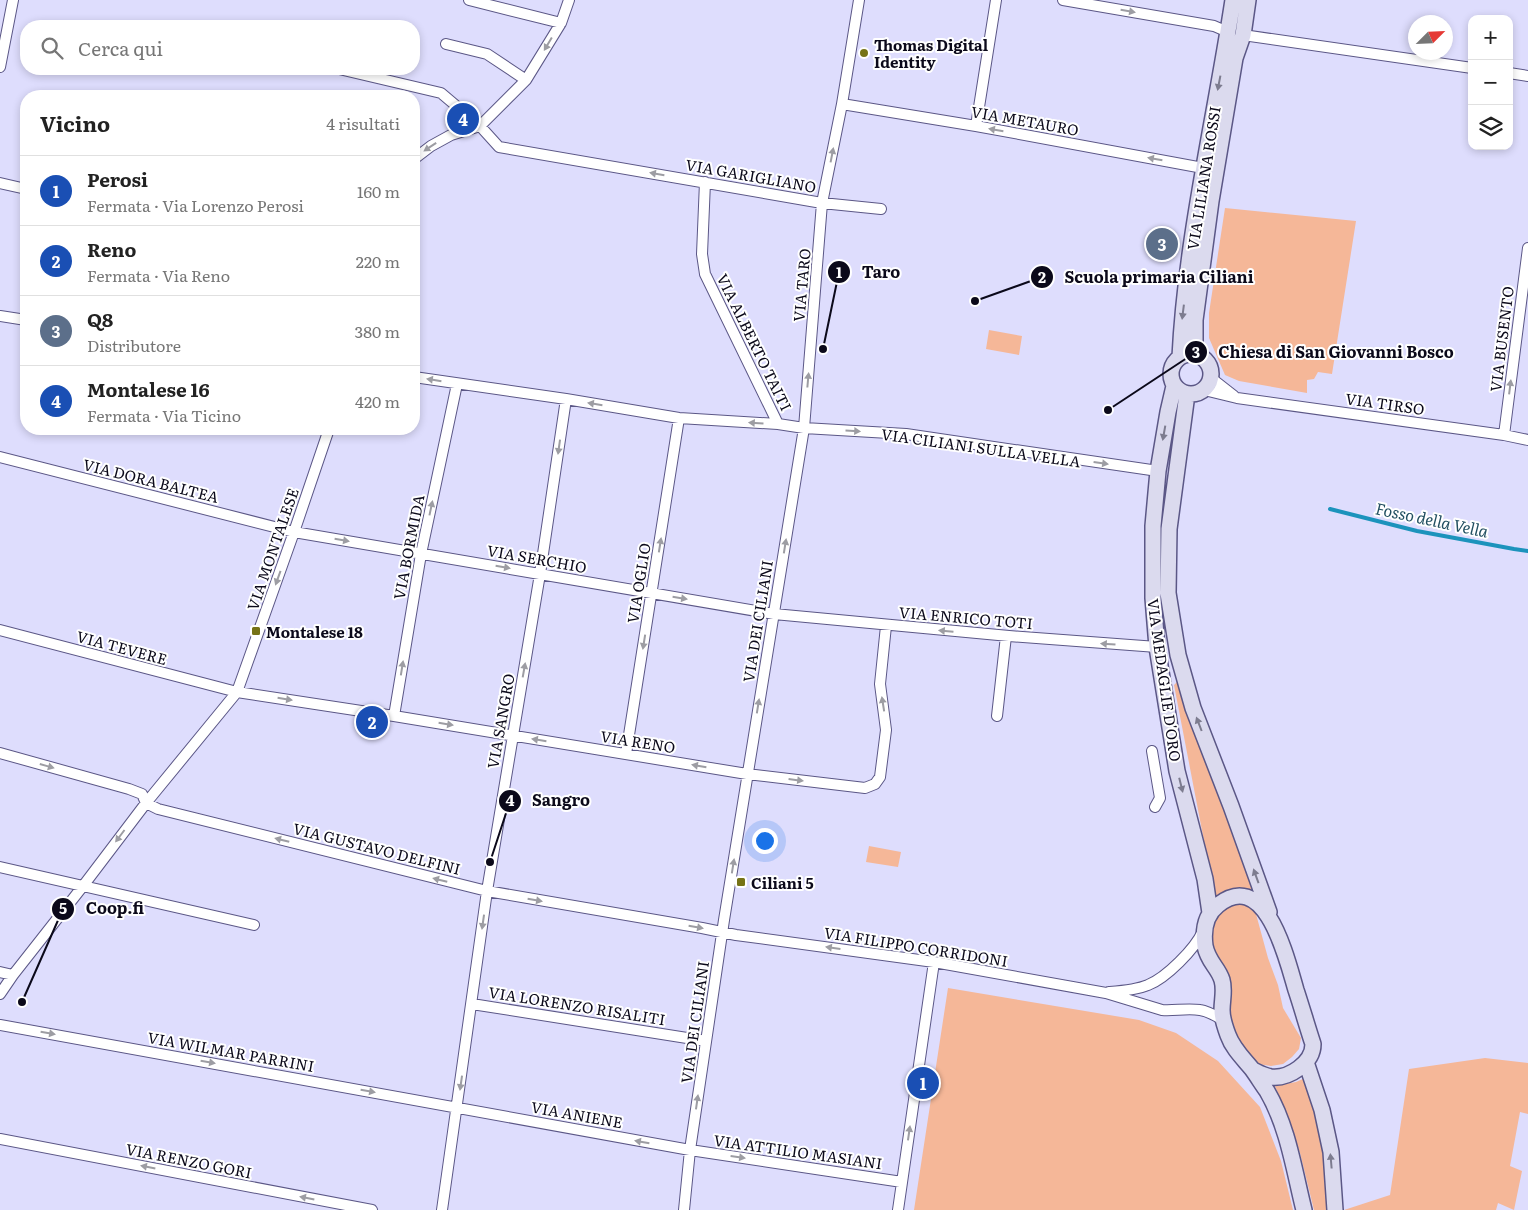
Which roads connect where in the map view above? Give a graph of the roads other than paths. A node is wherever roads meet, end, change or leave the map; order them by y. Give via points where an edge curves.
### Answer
1 (13, 0) edge
2 (469, 0) edge
3 (569, 0) edge
4 (859, 0) edge
5 (996, 0) edge
6 (1063, 0) edge
7 (1233, 0) edge
8 (1248, 0) edge
9 (561, 23) junction
10 (1236, 33) junction
11 (446, 44) dead end
12 (0, 67) edge
13 (1468, 67) edge
14 (1513, 74) edge
15 (365, 75) edge
16 (1528, 76) edge
17 (526, 80) junction
18 (842, 104) junction
19 (480, 126) junction
20 (976, 126) junction
21 (420, 154) edge
22 (1204, 168) junction
23 (705, 182) junction
24 (0, 183) edge
25 (20, 188) edge
26 (822, 203) junction
27 (882, 209) dead end
28 (1528, 248) edge
29 (0, 316) edge
30 (20, 319) edge
31 (1188, 356) junction
32 (420, 378) edge
33 (457, 384) junction
34 (1207, 384) junction
35 (1181, 390) junction
36 (566, 399) junction
37 (679, 418) junction
38 (778, 424) junction
39 (804, 428) junction
40 (327, 435) edge
41 (1504, 435) junction
42 (1528, 440) edge
43 (0, 457) edge
44 (1158, 471) junction
45 (294, 532) junction
46 (421, 554) junction
47 (540, 574) junction
48 (1168, 593) joint
49 (652, 594) junction
50 (774, 614) junction
51 (886, 626) junction
52 (0, 630) edge
53 (1006, 636) junction
54 (1157, 647) junction
55 (237, 692) junction
56 (394, 716) junction
57 (997, 716) dead end
58 (512, 735) junction
59 (1152, 751) dead end
60 (0, 753) edge
61 (626, 754) junction
62 (747, 774) junction
63 (148, 800) junction
64 (1155, 807) dead end
65 (0, 867) edge
66 (83, 886) junction
67 (487, 891) junction
68 (1208, 917) junction
69 (1273, 922) junction
70 (254, 925) dead end
71 (722, 932) junction
72 (934, 962) junction
73 (0, 972) edge
74 (13, 975) junction
75 (1106, 993) junction
76 (0, 994) edge
77 (472, 1004) junction
78 (1223, 1020) junction
79 (0, 1025) edge
80 (706, 1041) junction
81 (1306, 1062) junction
82 (1253, 1070) junction
83 (458, 1108) junction
84 (0, 1139) edge
85 (690, 1150) junction
86 (902, 1182) junction
87 (372, 1210) edge
88 (442, 1210) edge
89 (684, 1210) edge
90 (898, 1210) edge
91 (1304, 1210) edge
92 (1335, 1210) edge

1 - 12 street
2 - 9 street
3 - 9 street
4 - 18 street, VIA GARIGLIANO
5 - 20 street
6 -> 10 street via 1214,26
7 - 10 street, VIA LILIANA ROSSI
8 - 10 street, VIA LILIANA ROSSI
9 -> 17 street
10 - 13 street
10 -> 22 street, VIA LILIANA ROSSI
10 - 31 street, VIA LILIANA ROSSI via 1235,58
11 - 17 street via 487,54
14 - 16 street
15 - 19 street, VIA GARIGLIANO via 441,93
17 - 19 street
18 - 20 street, VIA METAURO
26 -> 18 street, VIA GARIGLIANO
19 -> 21 street via 451,135
23 -> 19 street, VIA GARIGLIANO via 499,147
22 -> 20 street, VIA METAURO
22 -> 31 street, VIA LILIANA ROSSI via 1182,317
23 - 26 street, VIA GARIGLIANO
23 - 38 street, VIA ALBERTO TAITI via 702,254 705,274
24 - 25 street
26 - 27 street
39 -> 26 street, VIA TARO
41 -> 28 street, VIA BUSENTO
29 - 30 street
31 - 34 street via 1201,357 1209,366
31 - 35 street, VIA LILIANA ROSSI via 1175,361 1171,374 1171,380
33 -> 32 street
33 - 36 street
46 -> 33 street, VIA BORMIDA
34 - 35 street via 1193,395
34 - 41 street, VIA TIRSO via 1237,398
35 -> 44 street, VIA MEDAGLIE D'ORO via 1168,412
35 - 48 street, VIA LILIANA ROSSI via 1181,442 1168,529
37 -> 36 street
36 -> 47 street, VIA SANGRO
38 -> 37 street
49 -> 37 street, VIA OGLIO
38 - 39 street
39 -> 44 street, VIA CILIANI SULLA VELLA via 906,434
50 -> 39 street, VIA DEI CILIANI
40 - 45 street, VIA MONTALESE
41 - 42 street, VIA TIRSO
43 - 45 street, VIA DORA BALTEA
44 - 54 street, VIA MEDAGLIE D'ORO via 1152,598
45 -> 46 street, VIA SERCHIO
45 -> 55 street, VIA MONTALESE
46 -> 47 street, VIA SERCHIO
56 -> 46 street, VIA BORMIDA
47 - 49 street, VIA SERCHIO
58 -> 47 street, VIA SANGRO
69 -> 48 street, VIA MEDAGLIE D'ORO via 1193,708 1178,655
49 -> 50 street, VIA SERCHIO
49 -> 61 street, VIA OGLIO
50 - 51 street, VIA ENRICO TOTI
62 -> 50 street, VIA DEI CILIANI
53 -> 51 street, VIA ENRICO TOTI
62 -> 51 street, VIA RENO via 865,788 875,784 880,777 886,730 880,684
52 - 55 street, VIA TEVERE
54 -> 53 street, VIA ENRICO TOTI
53 - 57 street
54 -> 68 street, VIA MEDAGLIE D'ORO via 1177,771 1205,879
55 -> 56 street, VIA RENO
55 - 63 street, VIA MONTALESE
56 -> 58 street, VIA RENO
61 -> 58 street, VIA RENO
58 - 67 street, VIA SANGRO
59 - 64 street via 1160,798
60 -> 63 street, VIA GUSTAVO DELFINI via 129,789
62 -> 61 street, VIA RENO
71 -> 62 street, VIA DEI CILIANI
63 -> 66 street, VIA MONTALESE
67 -> 63 street, VIA GUSTAVO DELFINI via 158,809
65 - 66 street
66 - 70 street
66 - 74 street, VIA MONTALESE
67 -> 71 street, VIA GUSTAVO DELFINI
67 -> 77 street, VIA SANGRO
68 - 69 street, VIA MEDAGLIE D'ORO via 1226,899 1245,896 1262,908
68 - 75 street, VIA FILIPPO CORRIDONI via 1201,936 1162,977 1148,985
68 - 78 street, VIA MEDAGLIE D'ORO via 1204,935 1206,951 1223,984
69 - 81 street, VIA MEDAGLIE D'ORO via 1313,1044
72 -> 71 street, VIA FILIPPO CORRIDONI
71 - 80 street, VIA DEI CILIANI
72 - 75 street, VIA FILIPPO CORRIDONI
86 -> 72 street
73 - 74 street
74 - 76 street, VIA MONTALESE
75 - 78 street, VIA FILIPPO CORRIDONI via 1152,1008 1201,1010
77 - 80 street, VIA LORENZO RISALITI
77 -> 83 street, VIA SANGRO
78 - 82 street, VIA MEDAGLIE D'ORO via 1234,1047
79 -> 83 street, VIA WILMAR PARRINI
85 -> 80 street, VIA DEI CILIANI
81 - 82 street via 1290,1073 1276,1077
92 -> 81 street via 1331,1152 1322,1110
82 - 91 street, VIA MEDAGLIE D'ORO via 1267,1091 1286,1136
85 -> 83 street, VIA ANIENE
83 - 88 street, VIA SANGRO
87 -> 84 street, VIA RENZO GORI
85 -> 86 street, VIA ATTILIO MASIANI
85 - 89 street, VIA DEI CILIANI
86 - 90 street

